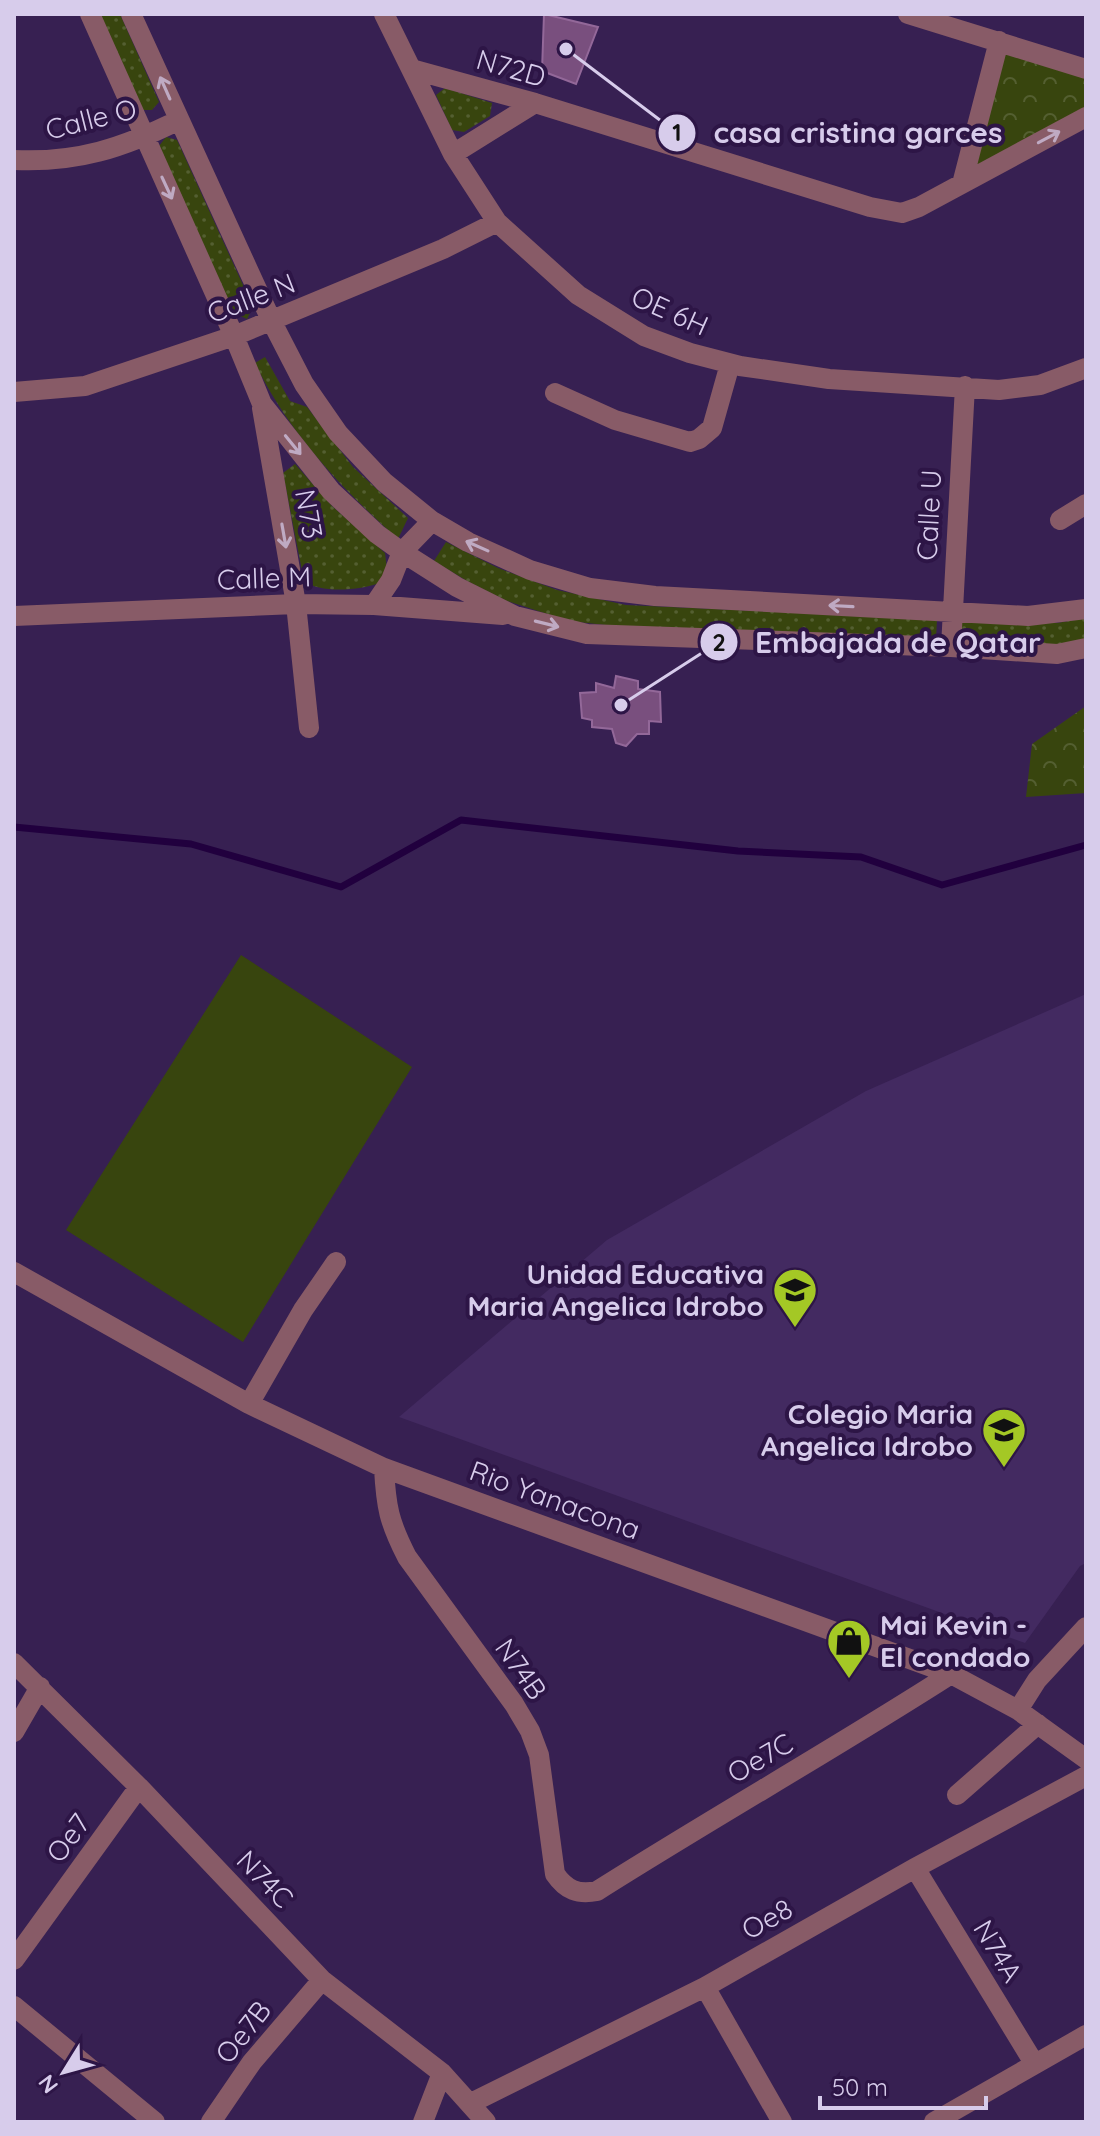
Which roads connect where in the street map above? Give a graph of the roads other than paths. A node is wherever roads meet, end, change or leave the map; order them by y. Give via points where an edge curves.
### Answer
1 (90, 14) edge
2 (131, 14) edge
3 (384, 14) edge
4 (908, 14) edge
5 (999, 41) junction
6 (411, 69) junction
7 (1086, 69) edge
8 (535, 103) junction
9 (1086, 117) edge
10 (179, 120) junction
11 (144, 138) junction
12 (453, 154) junction
13 (14, 160) edge
14 (962, 184) junction
15 (497, 222) junction
16 (272, 322) junction
17 (234, 336) junction
18 (730, 364) junction
19 (1086, 368) edge
20 (965, 386) junction
21 (14, 392) edge
22 (555, 393) dead end
23 (262, 404) junction
24 (1086, 504) edge
25 (1060, 520) dead end
26 (432, 521) junction
27 (402, 552) junction
28 (296, 604) junction
29 (374, 605) junction
30 (1086, 609) edge
31 (952, 611) junction
32 (14, 616) edge
33 (515, 616) junction
34 (951, 647) junction
35 (1086, 648) edge
36 (309, 728) dead end
37 (336, 1262) dead end
38 (14, 1272) edge
39 (249, 1404) junction
40 (384, 1468) junction
41 (1086, 1627) edge
42 (14, 1663) edge
43 (951, 1674) junction
44 (40, 1687) junction
45 (1018, 1710) junction
46 (1038, 1724) junction
47 (14, 1732) edge
48 (1086, 1759) edge
49 (1086, 1776) edge
50 (139, 1787) junction
51 (957, 1795) dead end
52 (915, 1868) junction
53 (597, 1891) joint
54 (14, 1960) edge
55 (322, 1980) junction
56 (705, 1987) junction
57 (14, 2006) edge
58 (1086, 2035) edge
59 (1034, 2063) junction
60 (442, 2073) junction
61 (471, 2103) junction
62 (155, 2122) edge
63 (211, 2122) edge
64 (423, 2122) edge
65 (486, 2122) edge
66 (782, 2122) edge
67 (934, 2122) edge

1 - 11 street
10 -> 2 street
3 - 6 street, OE 6H
4 - 5 street
5 - 7 street
5 - 14 street
6 - 8 street, N72D
6 - 12 street, OE 6H
8 - 12 street
8 - 14 street, N72D via 890,211 919,207
14 -> 9 street, N72D
10 - 11 street, Calle O
10 - 16 street
11 - 13 street, Calle O via 51,162
11 -> 17 street
12 - 15 street, OE 6H
15 - 16 street, Calle N
15 - 18 street, OE 6H via 578,295 644,336
16 - 17 street, Calle N
16 - 26 street via 304,384 338,433 384,482
17 - 21 street, Calle N via 85,386
17 - 23 street
18 - 20 street, OE 6H via 829,379
18 - 22 street via 712,428 690,442 615,420
19 - 20 street, OE 6H via 1040,385 999,390
20 - 31 street, Calle U
23 -> 27 street via 331,491
23 -> 28 street, N73
24 - 25 street
26 - 27 street
31 -> 26 street via 590,588 530,570
27 - 29 street
27 - 33 street
28 - 29 street, Calle M
28 - 32 street, Calle M
28 - 36 street, N73
29 - 33 street, Calle M
30 - 31 street via 1028,616
31 - 34 street, Calle U
33 -> 34 street via 587,634
34 - 35 street via 1057,654
37 - 39 street
38 - 39 street, Rio Yanacona
39 - 40 street, Rio Yanacona
40 - 43 street, Rio Yanacona
40 - 53 street, N74B via 387,1510 407,1557 530,1731 539,1755 555,1874 572,1891
41 - 45 street via 1037,1680
42 - 44 street, N74C
43 - 45 street, Rio Yanacona
43 - 53 street, Oe7C
44 - 47 street
44 - 50 street, N74C
45 - 46 street, Rio Yanacona
46 - 48 street, Rio Yanacona
46 - 51 street
49 - 52 street, Oe8
50 - 54 street, Oe7
50 - 55 street, N74C
52 - 56 street, Oe8
52 - 59 street, N74A
55 - 60 street, N74C
55 - 63 street, Oe7B via 252,2062
56 - 61 street, Oe8
56 - 66 street
57 - 62 street
58 - 59 street
59 - 67 street
60 - 61 street, N74C
60 - 64 street
61 - 65 street, N74C

